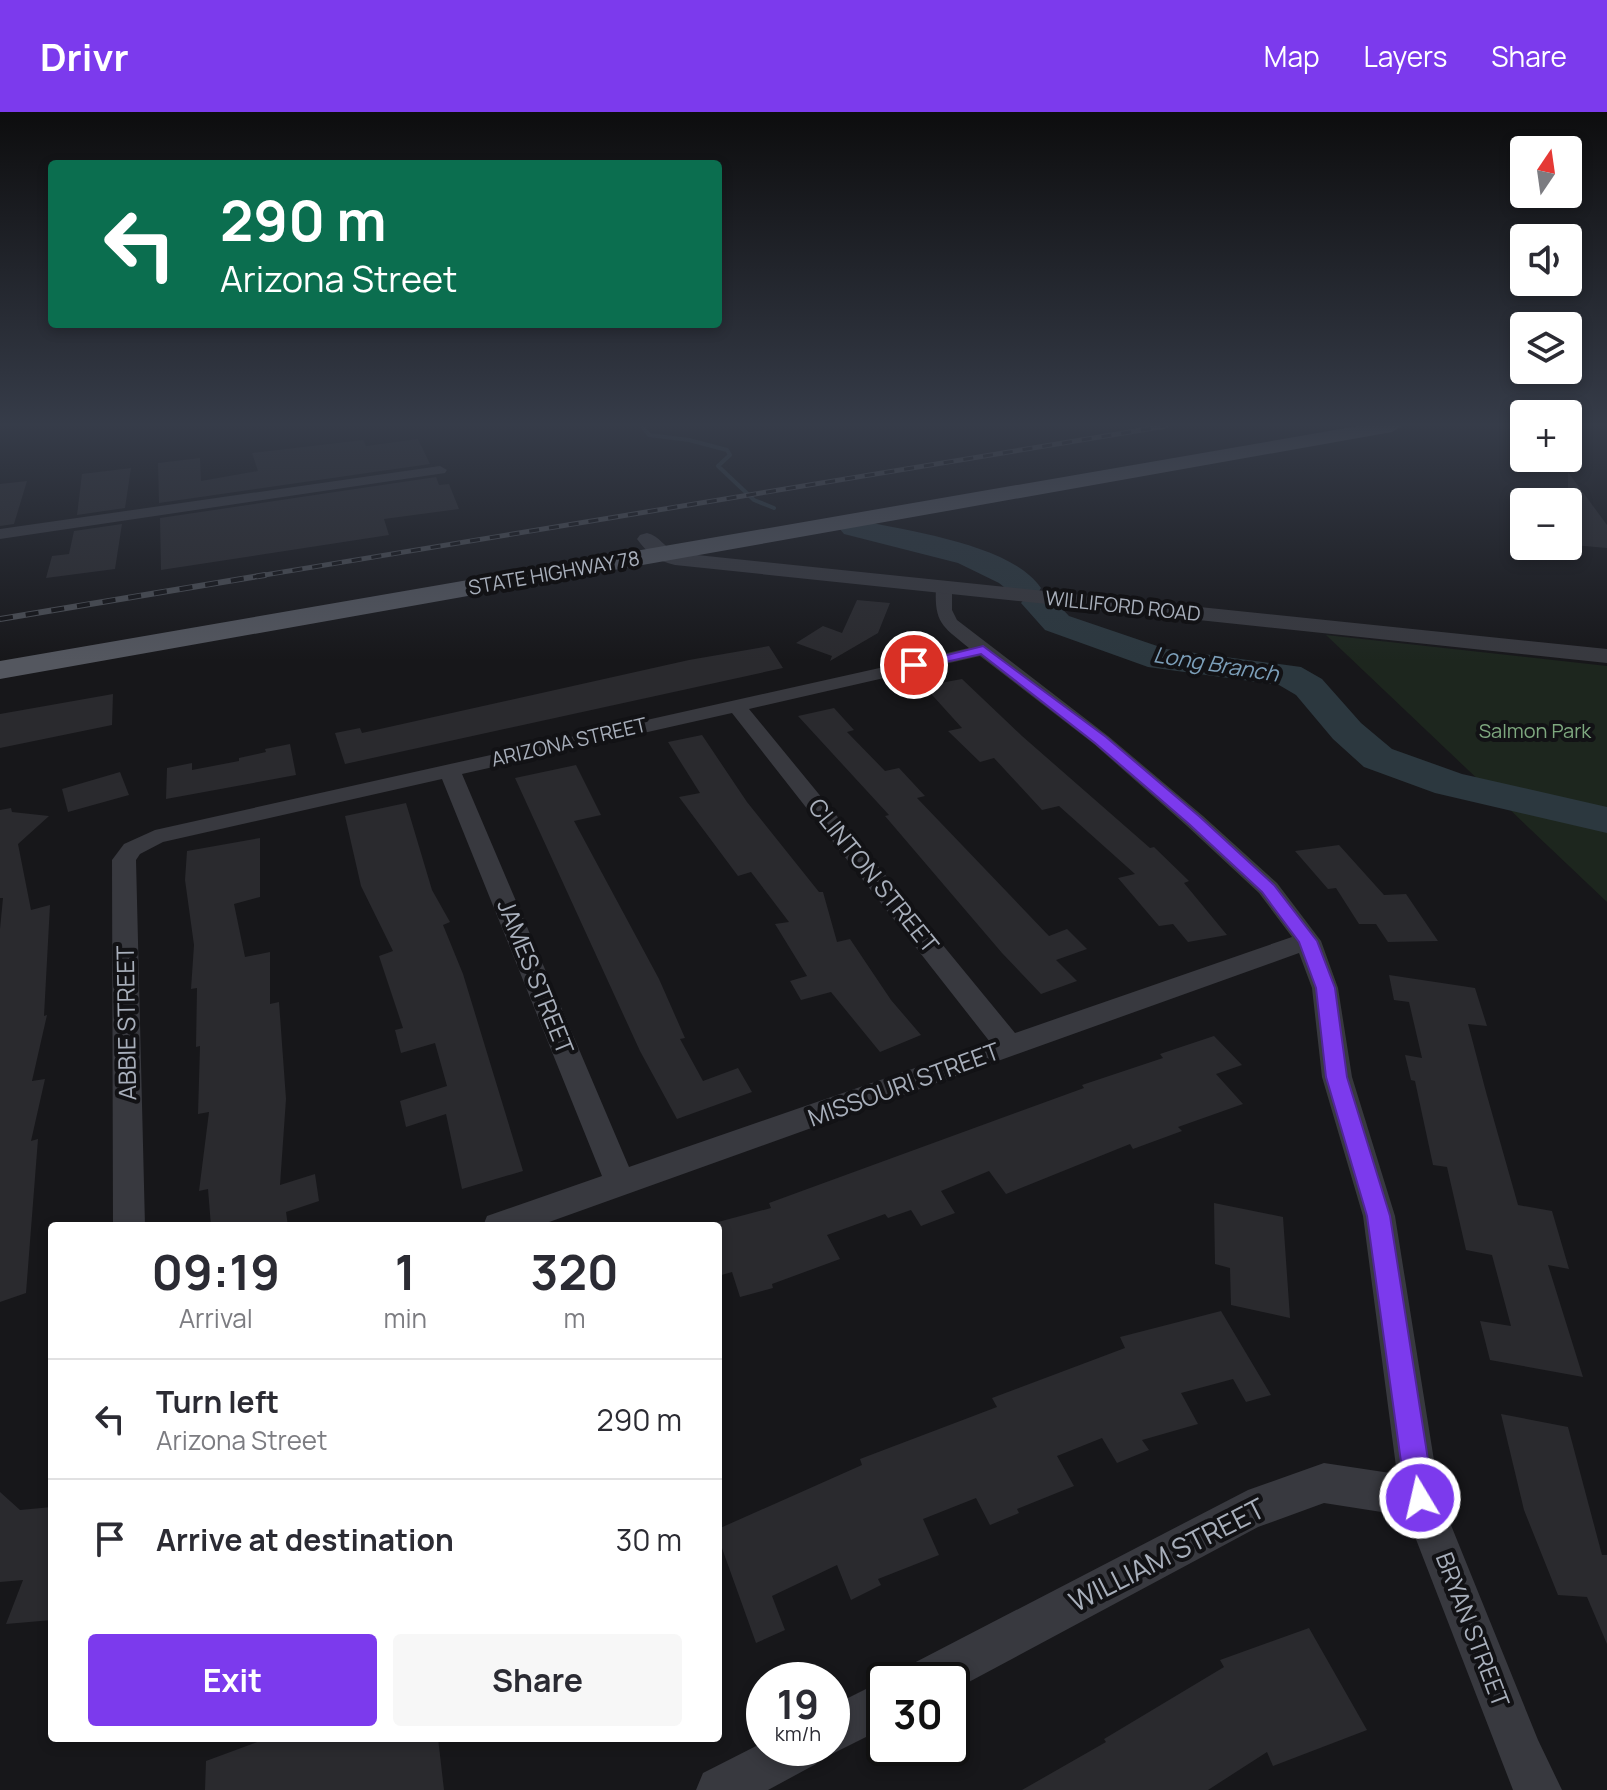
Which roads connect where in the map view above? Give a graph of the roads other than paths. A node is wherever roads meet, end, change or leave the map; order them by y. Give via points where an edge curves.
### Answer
1 (204, 504) edge
2 (876, 504) edge
3 (946, 504) edge
4 (0, 534) edge
5 (742, 540) junction
6 (654, 546) junction
7 (733, 565) junction
8 (944, 588) junction
9 (0, 649) edge
10 (983, 650) junction
11 (1607, 656) edge
12 (0, 670) edge
13 (736, 705) junction
14 (449, 769) junction
15 (155, 837) joint
16 (1308, 941) junction
17 (1010, 1047) junction
18 (621, 1185) junction
19 (129, 1222) edge
20 (511, 1222) edge
21 (1420, 1498) junction
22 (962, 1662) edge
23 (766, 1766) edge
24 (720, 1790) edge
25 (1538, 1790) edge

1 - 4 street
2 - 6 main road, STATE HIGHWAY 78
3 - 5 main road, STATE HIGHWAY 78
5 - 6 main road, STATE HIGHWAY 78
5 - 7 main road via 731,553
6 - 7 street, WILLIFORD ROAD via 675,559
6 - 9 main road, STATE HIGHWAY 78
6 - 12 main road, STATE HIGHWAY 78
7 - 8 street, WILLIFORD ROAD
8 - 10 street, BRYAN STREET via 943,610 949,623
8 - 11 street, WILLIFORD ROAD
10 - 13 street, ARIZONA STREET
10 - 16 street, BRYAN STREET via 1101,740 1195,821 1268,888
13 - 14 street, ARIZONA STREET
13 - 17 street, CLINTON STREET
14 - 15 street, ARIZONA STREET
14 - 18 street, JAMES STREET
15 - 19 street, ABBIE STREET via 132,849 124,860
16 - 17 street, MISSOURI STREET
16 - 21 street, BRYAN STREET via 1325,988 1337,1077 1379,1216
17 - 18 street, MISSOURI STREET
18 - 20 street, MISSOURI STREET
21 - 22 street, WILLIAM STREET via 1324,1483 1248,1510
21 - 25 street, BRYAN STREET
23 - 24 street

